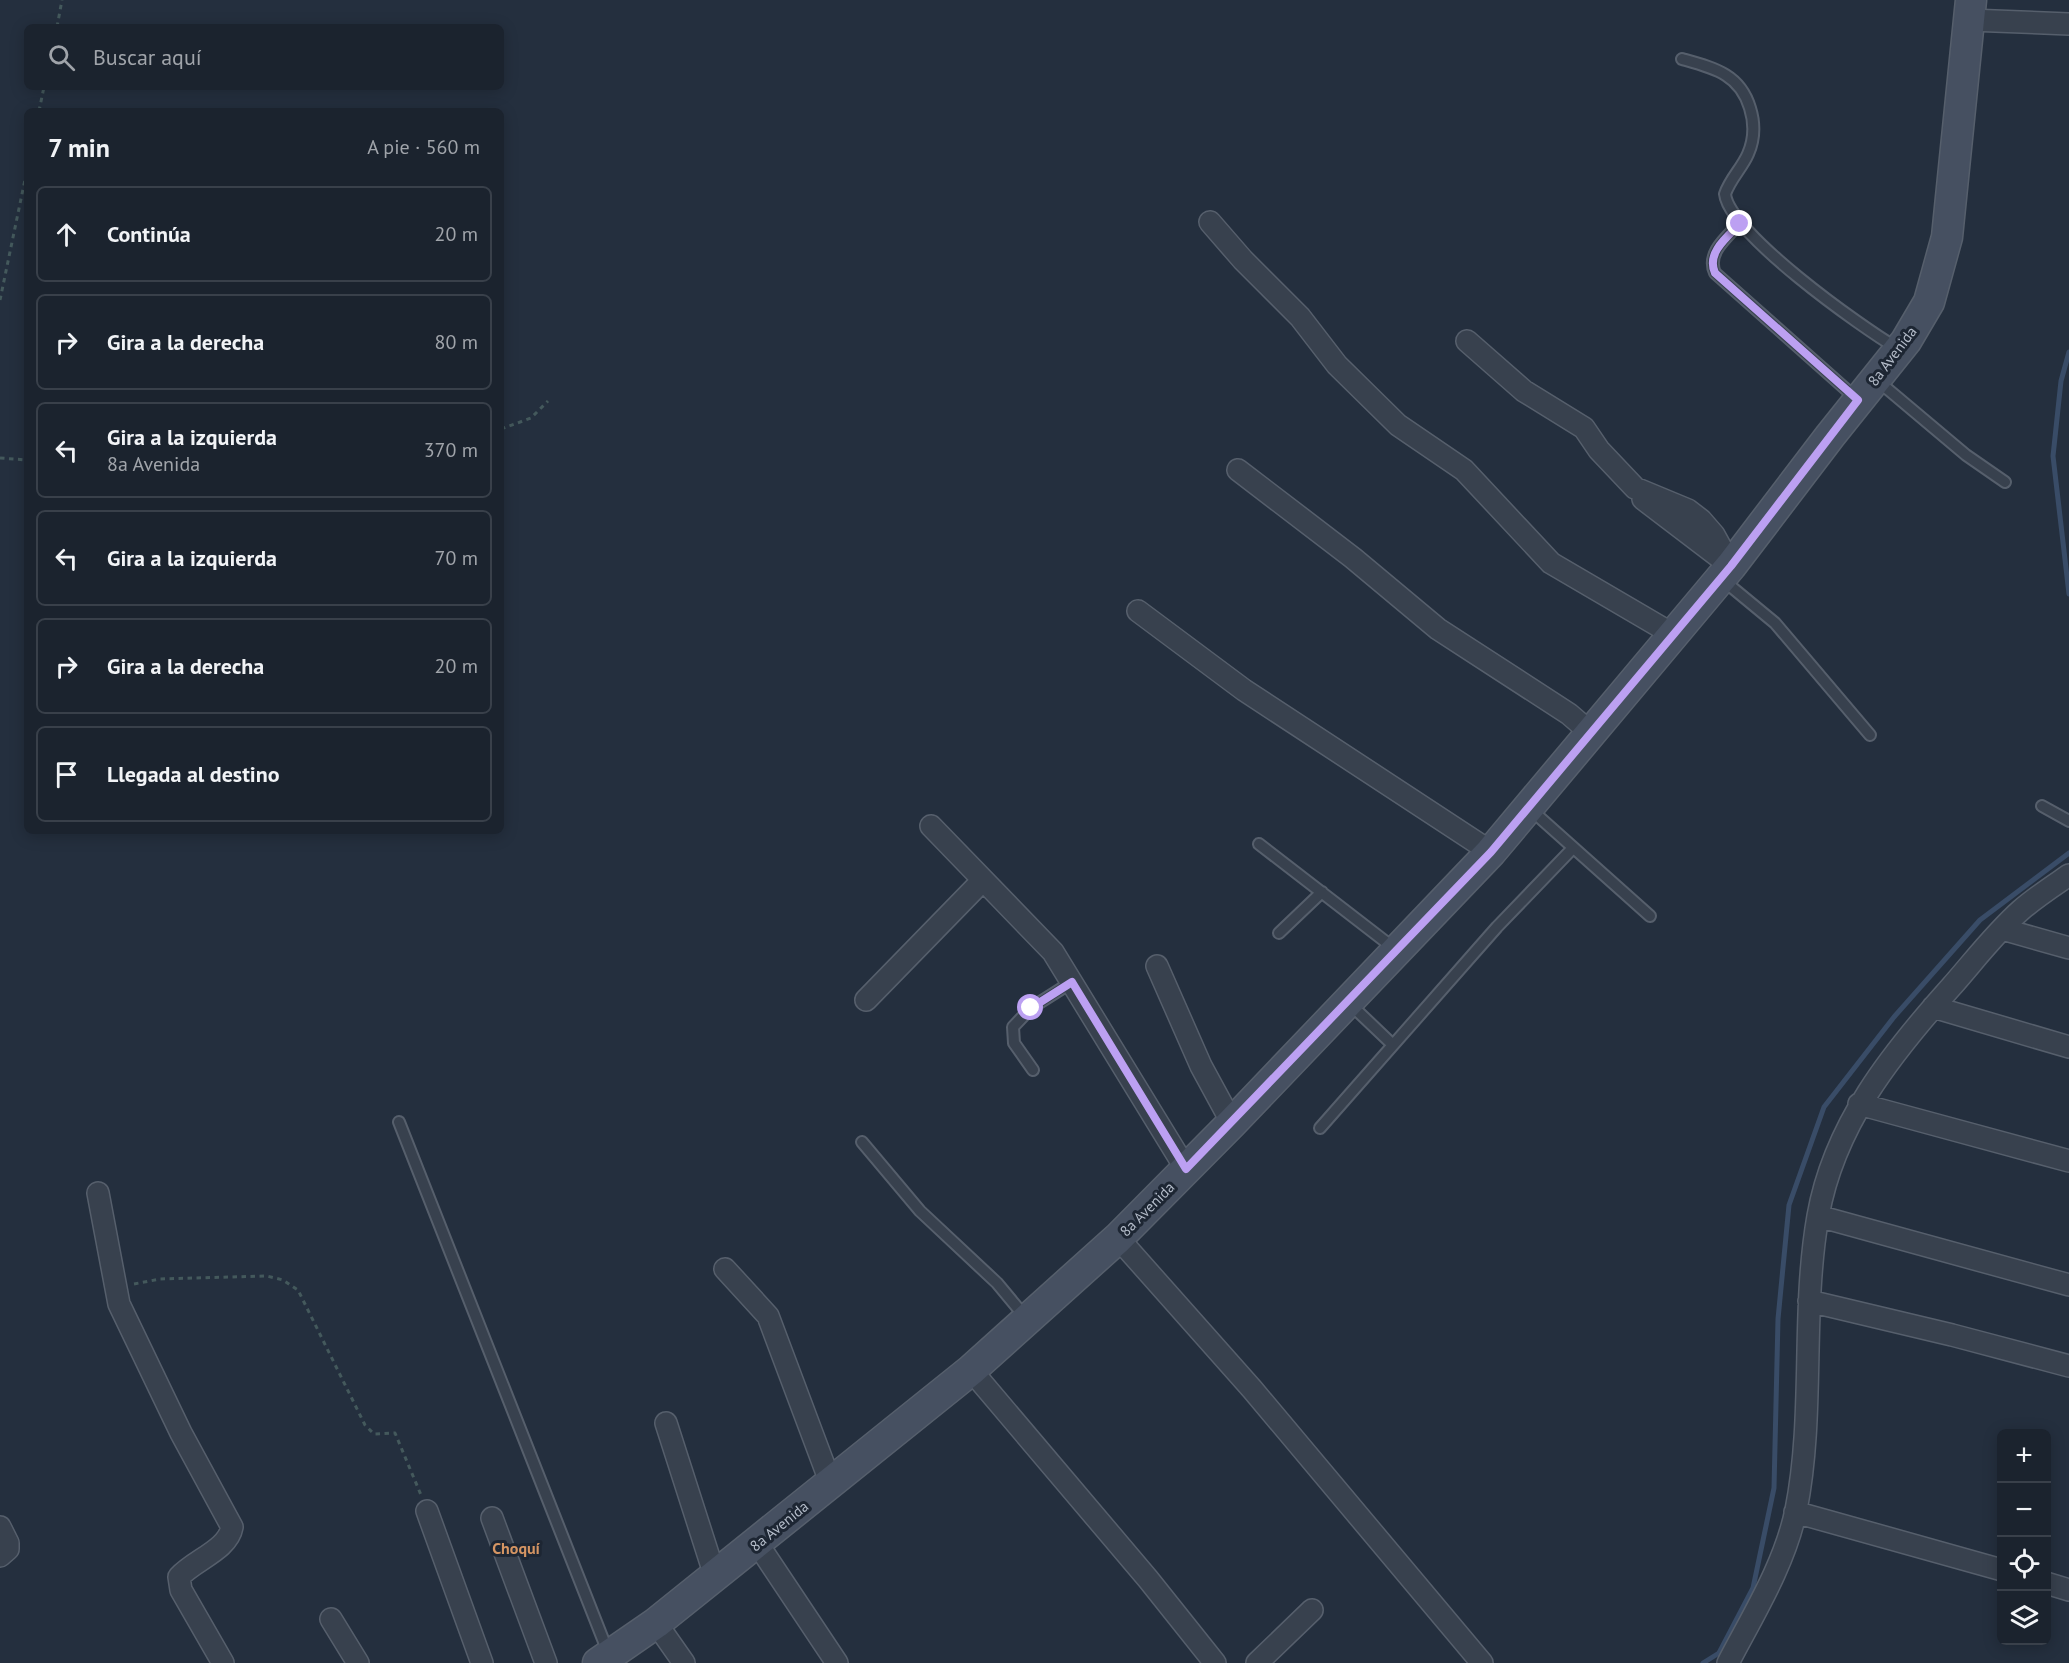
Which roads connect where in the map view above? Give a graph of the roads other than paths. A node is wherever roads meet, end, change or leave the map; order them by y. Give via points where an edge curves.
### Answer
1 (1970, 10) edge
2 (2069, 24) edge
3 (1683, 59) dead end
4 (1210, 222) dead end
5 (1740, 224) junction
6 (1467, 340) dead end
7 (1900, 349) junction
8 (1867, 389) junction
9 (1238, 470) dead end
10 (2005, 482) dead end
11 (1726, 572) junction
12 (1138, 610) dead end
13 (1674, 635) junction
14 (1592, 733) junction
15 (1870, 735) dead end
16 (2042, 806) dead end
17 (1529, 808) junction
18 (2069, 821) edge
19 (931, 825) dead end
20 (1259, 844) dead end
21 (1574, 848) junction
22 (1491, 852) junction
23 (2069, 875) edge
24 (983, 880) junction
25 (1322, 892) junction
26 (1650, 916) dead end
27 (2002, 929) junction
28 (1279, 933) dead end
29 (2069, 948) edge
30 (1398, 951) junction
31 (1157, 966) dead end
32 (1072, 982) junction
33 (866, 1000) dead end
34 (1349, 1002) junction
35 (1933, 1007) junction
36 (1393, 1045) junction
37 (2069, 1047) edge
38 (1033, 1070) dead end
39 (1859, 1104) junction
40 (399, 1122) dead end
41 (1232, 1123) junction
42 (1320, 1128) dead end
43 (862, 1142) dead end
44 (2069, 1161) edge
45 (1186, 1169) junction
46 (98, 1193) dead end
47 (1818, 1216) junction
48 (1118, 1238) junction
49 (726, 1269) dead end
50 (2069, 1285) edge
51 (1809, 1301) junction
52 (1028, 1320) junction
53 (2069, 1366) edge
54 (971, 1370) junction
55 (666, 1423) dead end
56 (831, 1484) junction
57 (427, 1510) road end
58 (1795, 1512) junction
59 (492, 1518) dead end
60 (0, 1527) edge
61 (757, 1543) junction
62 (0, 1556) edge
63 (1997, 1569) edge
64 (715, 1576) junction
65 (2051, 1585) edge
66 (2069, 1590) edge
67 (1312, 1610) dead end
68 (331, 1619) dead end
69 (656, 1623) junction
70 (604, 1659) edge
71 (224, 1663) edge
72 (358, 1663) edge
73 (482, 1663) edge
74 (546, 1663) edge
75 (684, 1663) edge
76 (837, 1663) edge
77 (1215, 1663) edge
78 (1257, 1663) edge
79 (1482, 1663) edge
80 (1728, 1663) edge

1 - 2 street
1 - 7 street, 8a Avenida via 1942,258 1929,302
3 - 5 lane via 1725,73 1748,99 1753,142 1725,194 1730,211
4 - 13 street via 1300,317 1337,365 1398,425 1464,470 1551,562
5 - 7 lane via 1853,320
5 - 8 lane via 1713,257 1715,273
6 - 11 street via 1524,391 1584,428 1610,474
7 - 8 street, 8a Avenida
8 - 10 lane
8 - 11 street, 8a Avenida
9 - 14 street via 1438,629
11 - 13 street, 8a Avenida
11 - 15 lane via 1775,622
12 - 22 street via 1244,690
13 - 14 street, 8a Avenida
14 - 17 street, 8a Avenida
16 - 18 lane
17 - 21 lane
17 - 22 street, 8a Avenida
19 - 24 street
20 - 25 lane
21 - 26 lane
21 - 36 lane via 1497,927
22 - 30 street, 8a Avenida
23 - 27 street
24 - 32 street via 1053,952
24 - 33 street
25 - 28 lane
25 - 30 lane
27 - 29 street
27 - 35 street
30 - 34 street, 8a Avenida
31 - 41 street via 1201,1066
32 - 38 lane via 1031,1008 1013,1027 1014,1043
32 - 45 street
34 - 36 lane
34 - 41 street, 8a Avenida
35 - 37 street
35 - 39 street
36 - 42 lane
39 - 44 street
39 - 47 street via 1832,1165
40 - 70 lane
41 - 45 street, 8a Avenida
43 - 52 lane via 920,1211 997,1283
45 - 48 street, 8a Avenida
46 - 71 street via 119,1304 181,1433 232,1527 226,1542 179,1577 181,1590
47 - 50 street
47 - 51 street
48 - 52 street, 8a Avenida
48 - 79 street via 1252,1389
49 - 56 street via 768,1316
51 - 53 street
51 - 58 street via 1802,1469
52 - 54 street, 8a Avenida
54 - 56 street, 8a Avenida
54 - 77 street
55 - 64 street
56 - 61 street, 8a Avenida
57 - 73 street
58 - 63 street
58 - 80 street via 1771,1582
59 - 74 street
60 - 62 street via 9,1543 8,1550
61 - 64 street, 8a Avenida
61 - 76 street
64 - 69 street, 8a Avenida
65 - 66 street
67 - 78 street
68 - 72 street
69 - 70 street, 8a Avenida
69 - 75 street

